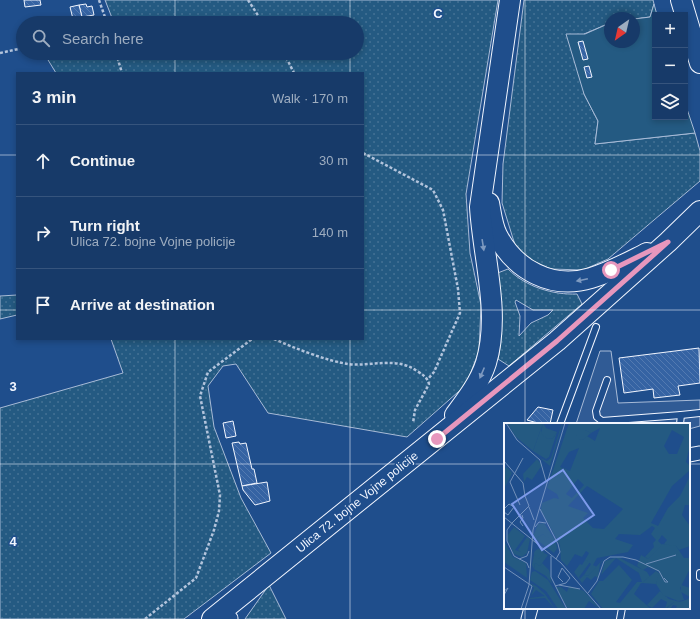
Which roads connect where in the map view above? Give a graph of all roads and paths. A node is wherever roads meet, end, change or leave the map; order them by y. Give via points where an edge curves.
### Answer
1 (99, 0) edge
2 (248, 0) edge
3 (510, 0) edge
4 (681, 0) edge
5 (105, 16) edge
6 (258, 16) edge
7 (16, 50) edge
8 (0, 53) edge
9 (118, 60) edge
10 (288, 60) edge
11 (700, 63) edge
12 (122, 72) edge
13 (294, 72) edge
14 (364, 154) edge
15 (484, 179) junction
16 (700, 211) edge
17 (668, 242) junction
18 (596, 327) dead end
19 (251, 340) edge
20 (276, 340) edge
21 (428, 379) junction
22 (607, 380) dead end
23 (700, 412) edge
24 (681, 415) junction
25 (413, 423) dead end
26 (560, 423) edge
27 (680, 423) edge
28 (437, 439) junction
29 (700, 453) edge
30 (690, 455) edge
31 (700, 573) edge
32 (700, 577) edge
33 (531, 609) edge
34 (622, 609) edge
35 (145, 619) edge
36 (224, 619) edge
37 (528, 619) edge
38 (620, 619) edge

1 - 5 path
2 - 6 path
3 - 15 main road
4 - 11 main road
7 - 8 path
9 - 12 path
10 - 13 path
14 - 21 path via 434,190 443,210 458,288 460,313 434,372
17 -> 15 main road via 591,278 575,282 556,281 537,275 521,265 507,251 496,234
15 -> 28 main road via 480,207 481,234 490,288 491,339 486,363 478,383
16 - 17 main road, Ulica 72. bojne Vojne policije
17 - 28 main road, Ulica 72. bojne Vojne policije via 563,336
18 - 26 lane
19 - 35 path via 208,372 200,396 220,495 214,530 196,578
20 - 21 path via 348,364 390,362 411,366
21 - 25 path via 429,384 415,410
22 - 24 lane via 596,411 597,417 602,421
23 - 24 lane
24 - 27 lane
28 - 36 main road, Ulica 72. bojne Vojne policije
29 - 30 street
31 - 32 lane
33 - 37 street
34 - 38 lane

